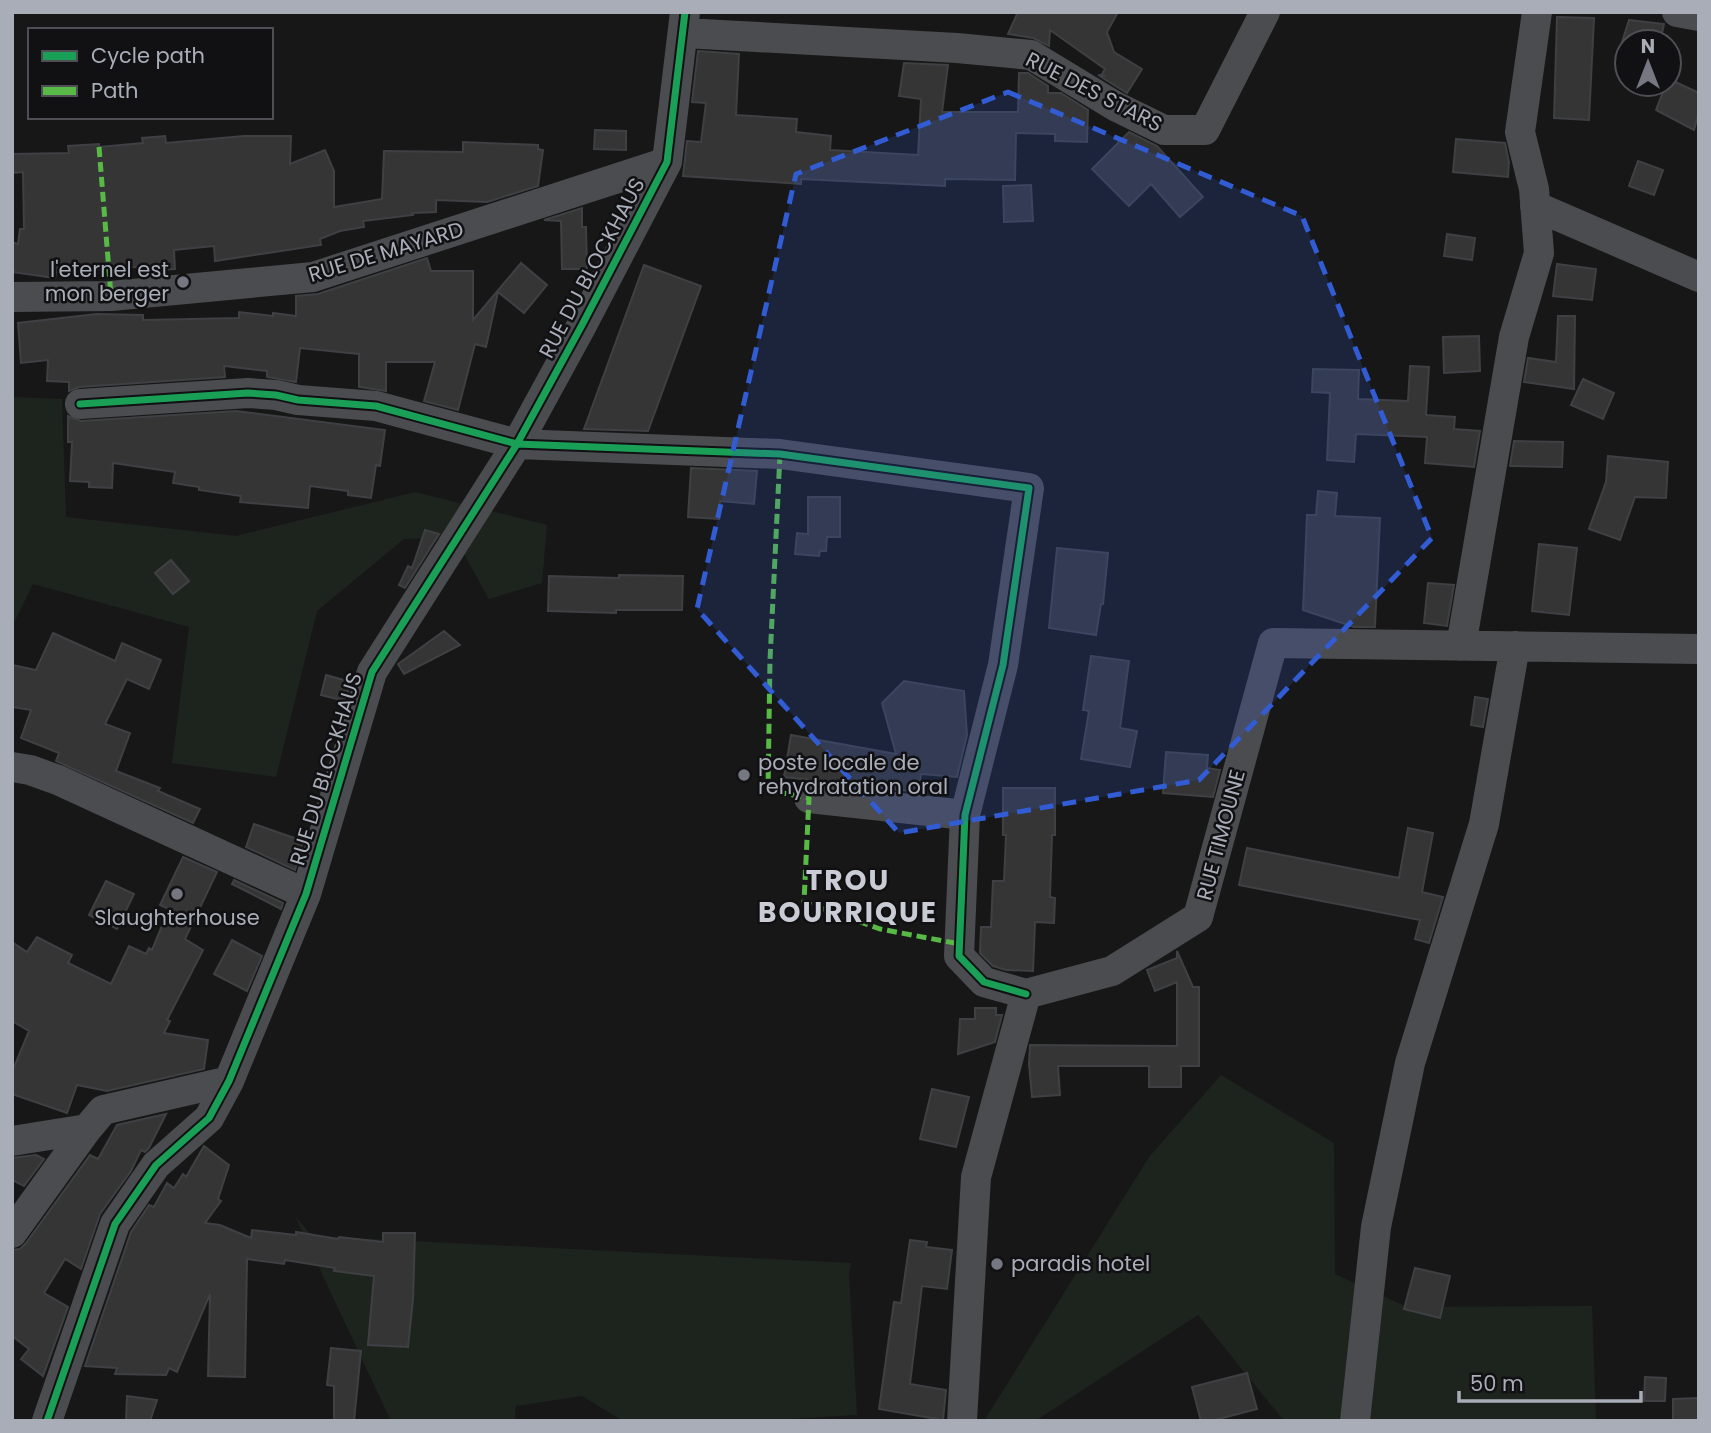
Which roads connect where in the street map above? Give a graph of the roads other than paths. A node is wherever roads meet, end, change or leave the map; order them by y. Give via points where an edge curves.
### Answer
1 (1265, 12) edge
2 (1537, 12) edge
3 (1677, 12) edge
4 (1699, 16) edge
5 (685, 23) edge
6 (667, 162) junction
7 (1535, 206) junction
8 (1699, 277) edge
9 (12, 297) edge
10 (80, 404) dead end
11 (517, 444) junction
12 (1461, 646) junction
13 (1515, 646) junction
14 (1699, 649) edge
15 (12, 767) edge
16 (809, 798) dead end
17 (965, 815) junction
18 (306, 894) junction
19 (1026, 994) junction
20 (229, 1081) junction
21 (87, 1129) junction
22 (12, 1141) edge
23 (12, 1233) edge
24 (47, 1421) edge
25 (962, 1421) edge
26 (1355, 1421) edge

1 - 5 street, RUE DES STARS via 1205,130 1164,130 1031,55
2 - 7 street via 1520,132
3 - 4 street
5 - 6 street, RUE DU BLOCKHAUS
6 - 9 street, RUE DE MAYARD via 313,277 111,296
6 - 11 street, RUE DU BLOCKHAUS
7 - 8 street
7 - 12 street via 1539,253 1514,337
10 - 11 street via 276,395 376,407
11 - 17 street via 780,454 1030,488 1003,665
11 - 18 street, RUE DU BLOCKHAUS via 372,672
12 - 13 street, RUE TIMOUNE
12 - 19 street, RUE TIMOUNE via 1273,643 1198,917 1111,971
13 - 14 street, RUE TIMOUNE
13 - 26 street via 1484,824 1409,1063 1376,1227
15 - 18 street via 58,780
16 - 17 street
17 - 19 street via 959,957 984,982
18 - 20 street, RUE DU BLOCKHAUS
19 - 25 street via 976,1177
20 - 21 street via 103,1110
20 - 24 street, RUE DU BLOCKHAUS via 209,1118 156,1165 115,1224
21 - 22 street
21 - 23 street

